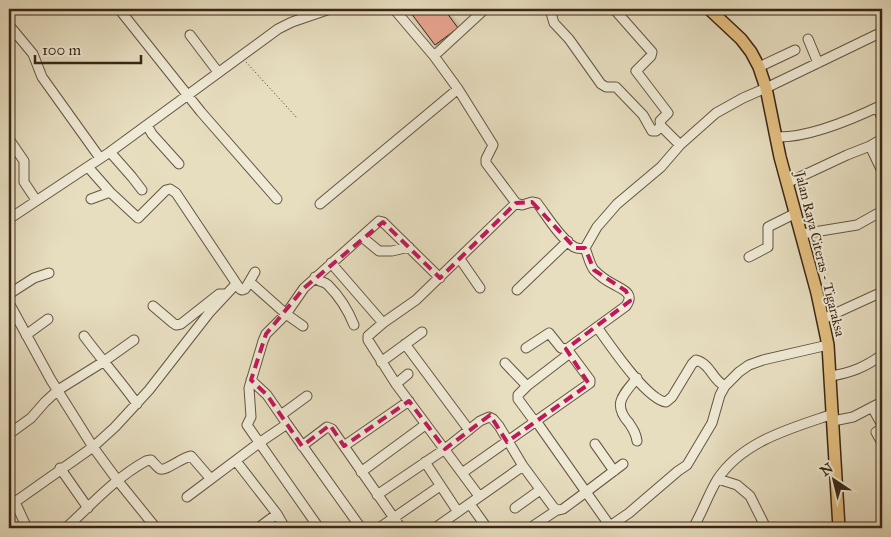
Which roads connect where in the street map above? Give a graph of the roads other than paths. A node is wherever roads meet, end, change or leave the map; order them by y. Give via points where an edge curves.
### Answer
1 (119, 9) edge
2 (330, 9) edge
3 (394, 9) edge
4 (486, 9) edge
5 (555, 9) edge
6 (614, 9) edge
7 (709, 9) edge
8 (9, 25) edge
9 (882, 32) edge
10 (190, 35) dead end
11 (808, 39) dead end
12 (795, 50) dead end
13 (434, 56) junction
14 (818, 63) junction
15 (759, 67) junction
16 (218, 72) junction
17 (766, 88) junction
18 (458, 89) junction
19 (188, 94) junction
20 (880, 107) edge
21 (882, 119) edge
22 (146, 126) junction
23 (661, 126) junction
24 (776, 137) junction
25 (9, 138) edge
26 (882, 139) edge
27 (680, 145) junction
28 (870, 146) junction
29 (110, 152) junction
30 (100, 158) junction
31 (179, 164) dead end
32 (88, 167) junction
33 (882, 171) edge
34 (787, 183) junction
35 (142, 190) dead end
36 (110, 192) junction
37 (91, 199) dead end
38 (277, 199) dead end
39 (36, 200) junction
40 (320, 204) dead end
41 (516, 204) junction
42 (882, 211) edge
43 (796, 213) junction
44 (9, 219) edge
45 (802, 234) junction
46 (362, 236) junction
47 (568, 241) junction
48 (409, 247) junction
49 (585, 248) junction
50 (749, 257) dead end
51 (460, 259) junction
52 (331, 263) junction
53 (254, 272) dead end
54 (49, 273) dead end
55 (315, 277) junction
56 (440, 278) junction
57 (250, 282) junction
58 (236, 284) junction
59 (480, 288) dead end
60 (517, 290) dead end
61 (882, 292) edge
62 (9, 294) edge
63 (226, 294) junction
64 (9, 306) edge
65 (153, 306) dead end
66 (286, 314) junction
67 (48, 320) dead end
68 (823, 320) junction
69 (383, 323) junction
70 (354, 325) dead end
71 (303, 326) dead end
72 (597, 328) junction
73 (422, 332) dead end
74 (26, 335) junction
75 (84, 336) dead end
76 (134, 340) dead end
77 (405, 344) junction
78 (828, 345) junction
79 (526, 348) dead end
80 (569, 351) junction
81 (882, 355) edge
82 (103, 362) junction
83 (381, 362) junction
84 (505, 363) dead end
85 (408, 374) dead end
86 (831, 376) junction
87 (636, 378) junction
88 (251, 380) junction
89 (396, 384) junction
90 (527, 386) junction
91 (725, 386) junction
92 (58, 390) junction
93 (307, 396) dead end
94 (409, 402) junction
95 (882, 402) edge
96 (137, 404) junction
97 (872, 407) junction
98 (281, 415) junction
99 (833, 418) junction
100 (536, 422) junction
101 (287, 424) junction
102 (426, 425) junction
103 (882, 426) edge
104 (469, 430) junction
105 (9, 434) edge
106 (637, 441) dead end
107 (507, 442) junction
108 (260, 443) junction
109 (882, 443) edge
110 (595, 444) dead end
111 (302, 446) junction
112 (344, 446) junction
113 (93, 447) junction
114 (445, 449) junction
115 (236, 461) junction
116 (425, 462) junction
117 (623, 464) dead end
118 (524, 466) junction
119 (60, 468) junction
120 (614, 471) junction
121 (361, 472) junction
122 (462, 474) junction
123 (210, 478) junction
124 (718, 479) junction
125 (118, 481) junction
126 (440, 486) junction
127 (540, 490) junction
128 (586, 492) junction
129 (377, 495) junction
130 (479, 496) junction
131 (187, 497) dead end
132 (12, 504) edge
133 (470, 504) junction
134 (88, 508) junction
135 (515, 508) dead end
136 (556, 510) junction
137 (458, 512) junction
138 (276, 514) junction
139 (393, 518) junction
140 (152, 526) edge
141 (610, 527) edge
142 (27, 528) edge
143 (66, 528) edge
144 (258, 528) edge
145 (285, 528) edge
146 (319, 528) edge
147 (361, 528) edge
148 (380, 528) edge
149 (401, 528) edge
150 (435, 528) edge
151 (487, 528) edge
152 (530, 528) edge
153 (692, 528) edge
154 (766, 528) edge
155 (839, 528) edge

1 - 19 street
2 - 16 street via 278,29
3 - 13 street
4 - 13 street
5 - 23 street via 551,17 554,23 602,84 616,87 643,115 652,131 656,132
6 - 23 street via 651,51 651,56 636,71 667,110 668,115 660,121
7 - 15 main road, Jalan Raya Citeras - Tigaraksa via 741,39
8 - 30 street via 33,54 42,77
9 - 14 street
10 - 16 street
11 - 14 street
12 - 15 street
13 - 18 street
14 - 17 street
15 - 17 main road, Jalan Raya Citeras - Tigaraksa
16 - 19 street
17 - 24 main road, Jalan Raya Citeras - Tigaraksa
17 - 27 street via 716,113
18 - 40 street
18 - 41 street via 493,144 486,158 488,168
19 - 22 street
19 - 38 street
20 - 21 street
20 - 24 street via 798,135
22 - 29 street
22 - 31 street
23 - 27 street
24 - 34 main road, Jalan Raya Citeras - Tigaraksa
25 - 39 street via 24,161 24,182
26 - 28 street
27 - 49 street via 613,208 592,233
28 - 33 street
28 - 34 street
29 - 30 street
29 - 35 street
30 - 32 street
32 - 36 street
32 - 39 street
34 - 43 main road, Jalan Raya Citeras - Tigaraksa
36 - 37 street
36 - 58 street via 138,218 166,190 172,190
39 - 44 street
41 - 47 street via 537,204
41 - 51 street
42 - 45 street via 857,225
43 - 45 main road, Jalan Raya Citeras - Tigaraksa
43 - 50 street via 768,227 768,247
45 - 68 main road, Jalan Raya Citeras - Tigaraksa
46 - 48 street via 378,251
46 - 48 street via 379,221
46 - 52 street
47 - 49 street via 575,248
47 - 60 street
48 - 56 street
49 - 72 street via 594,270 630,296 626,306
51 - 56 street
51 - 59 street
52 - 55 street
52 - 69 street
53 - 57 street
54 - 62 street via 34,278
55 - 66 street
55 - 70 street via 326,283 338,297
56 - 69 street
57 - 58 street via 242,290
57 - 66 street
58 - 63 street
61 - 68 street
63 - 65 street via 219,294 181,324 173,323
63 - 96 street
64 - 74 street
66 - 71 street
66 - 88 street via 266,334
67 - 74 street
68 - 78 main road, Jalan Raya Citeras - Tigaraksa
69 - 83 street via 368,336
72 - 80 street
72 - 87 street
73 - 77 street
74 - 92 street
75 - 82 street
76 - 82 street
77 - 83 street
77 - 104 street
78 - 86 main road, Jalan Raya Citeras - Tigaraksa
78 - 91 street via 749,365
79 - 80 street via 549,333 561,348
80 - 90 street
80 - 100 street via 590,383
81 - 86 street via 853,372
82 - 92 street
82 - 96 street
83 - 89 street
84 - 90 street
85 - 89 street
86 - 99 main road, Jalan Raya Citeras - Tigaraksa
87 - 91 street via 666,402 698,360
87 - 106 street via 620,402 620,410 635,431
88 - 98 street
88 - 108 street via 251,417 247,425
89 - 94 street
90 - 100 street via 517,397
91 - 141 street via 712,423 687,465
92 - 105 street via 31,418
92 - 113 street
93 - 98 street
94 - 102 street
94 - 112 street
95 - 97 street
96 - 113 street
97 - 99 street via 852,417
97 - 103 street
98 - 101 street
99 - 124 street via 789,429 760,442 737,456
99 - 155 main road, Jalan Raya Citeras - Tigaraksa
100 - 107 street
100 - 128 street
101 - 108 street
101 - 111 street
102 - 114 street
102 - 121 street
103 - 109 street via 876,432
104 - 107 street via 490,417
104 - 114 street
107 - 118 street
107 - 122 street
108 - 115 street
108 - 146 street
110 - 120 street
111 - 112 street via 329,427
111 - 147 street
112 - 121 street
113 - 119 street
113 - 125 street
114 - 116 street
114 - 122 street
115 - 123 street
115 - 138 street
116 - 126 street
116 - 129 street
117 - 120 street
118 - 127 street
118 - 130 street
119 - 132 street
119 - 134 street
120 - 128 street
121 - 129 street
122 - 130 street
123 - 125 street via 191,456 164,469 151,460 146,461
123 - 131 street
124 - 153 street
124 - 154 street via 737,485 750,496
125 - 134 street
125 - 140 street
126 - 137 street
126 - 139 street
127 - 135 street
127 - 136 street
128 - 136 street
128 - 141 street
129 - 139 street
130 - 133 street
132 - 142 street
133 - 137 street
133 - 151 street
134 - 143 street
136 - 152 street
137 - 150 street
138 - 144 street
138 - 145 street
139 - 148 street
139 - 149 street

